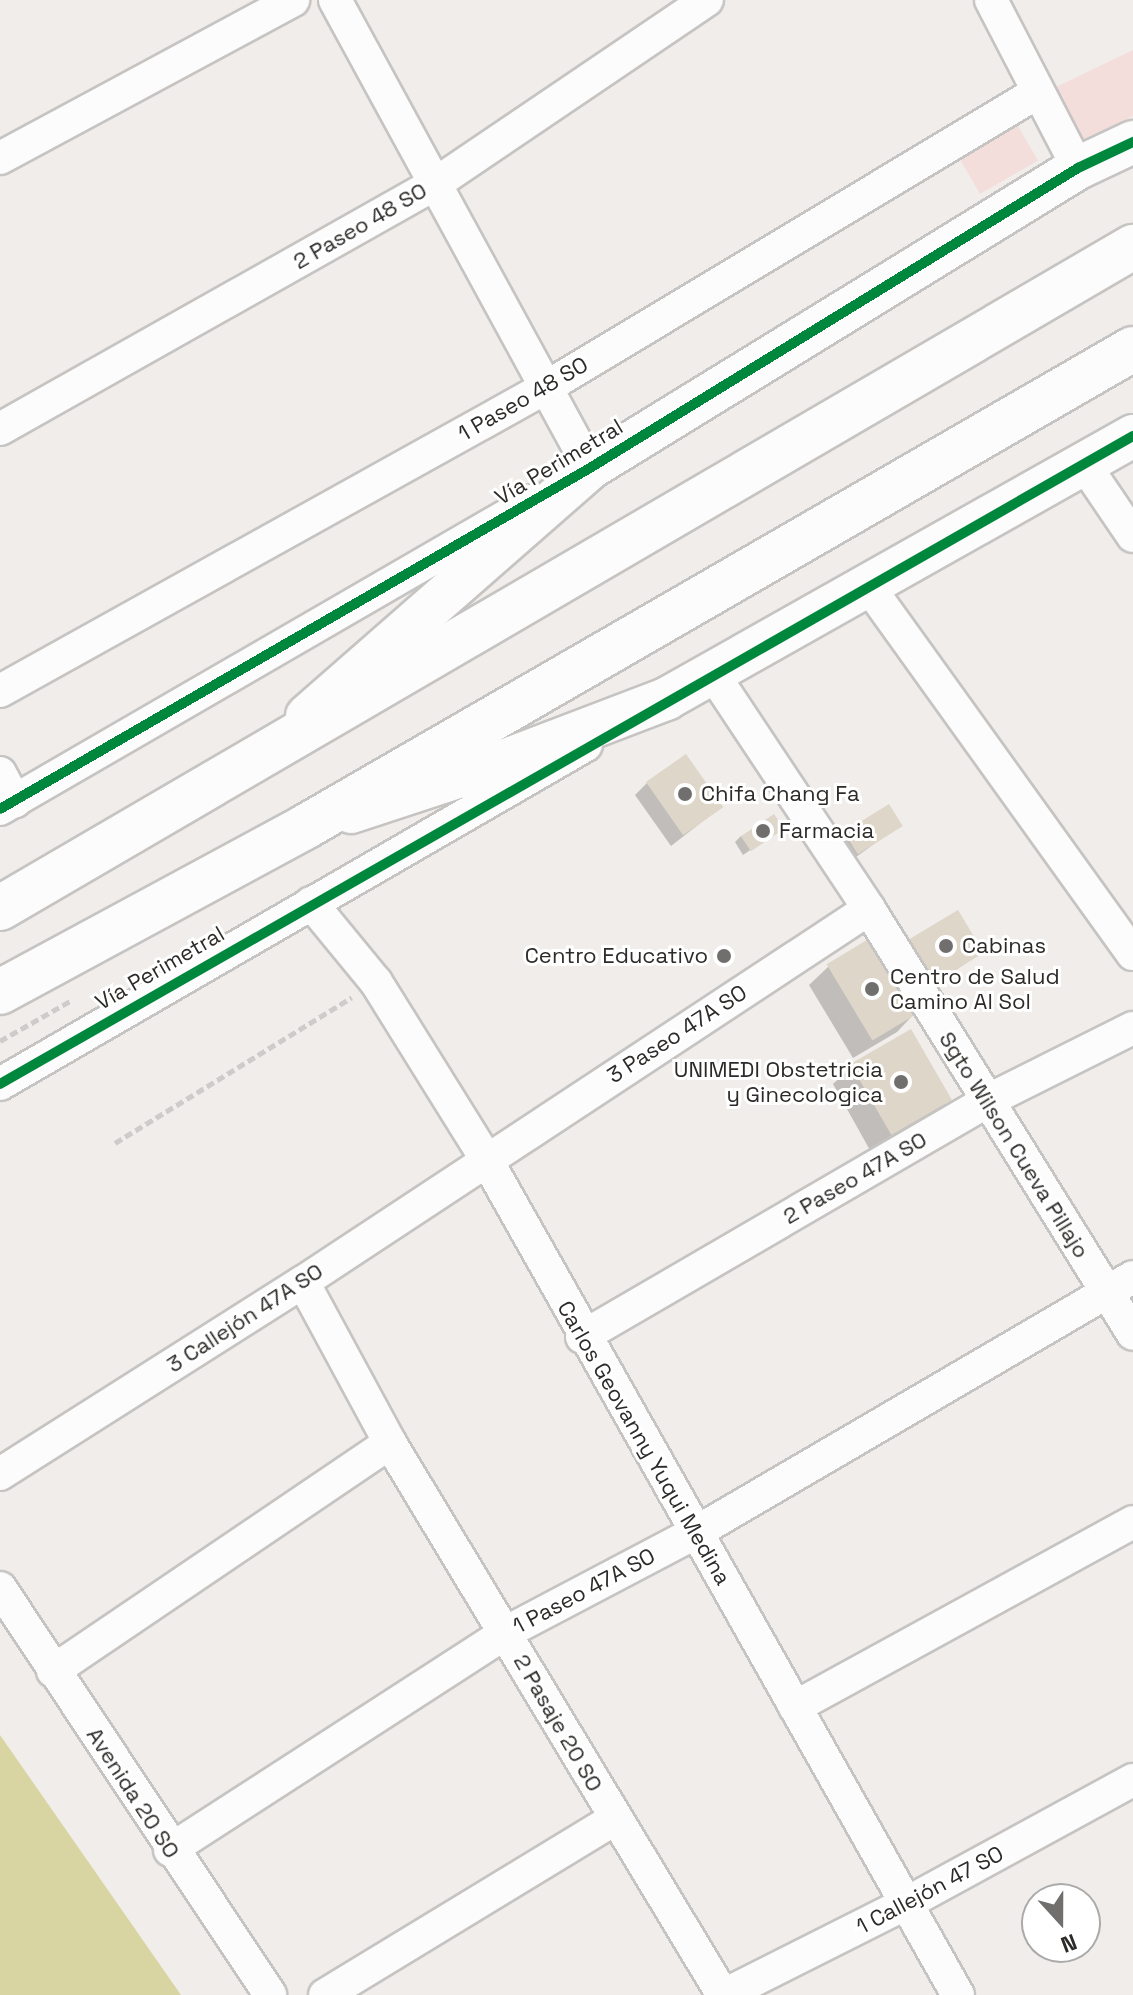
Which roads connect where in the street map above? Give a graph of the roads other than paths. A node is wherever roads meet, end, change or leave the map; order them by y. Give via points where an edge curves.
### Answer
1 (293, 0) edge
2 (335, 0) edge
3 (707, 0) edge
4 (991, 0) edge
5 (1038, 92) junction
6 (1133, 142) edge
7 (0, 158) edge
8 (1078, 168) junction
9 (432, 186) junction
10 (1133, 247) edge
11 (1133, 349) edge
12 (545, 388) junction
13 (0, 429) edge
14 (1133, 436) edge
15 (1084, 464) junction
16 (590, 468) junction
17 (1133, 536) edge
18 (869, 587) junction
19 (713, 674) junction
20 (0, 691) edge
21 (666, 699) junction
22 (260, 755) junction
23 (0, 773) edge
24 (8, 805) edge
25 (305, 827) junction
26 (311, 903) junction
27 (0, 908) edge
28 (869, 909) junction
29 (1133, 954) edge
30 (0, 992) edge
31 (1133, 1028) edge
32 (0, 1084) edge
33 (987, 1101) junction
34 (486, 1159) junction
35 (303, 1282) junction
36 (1120, 1285) edge
37 (1133, 1334) edge
38 (582, 1337) junction
39 (390, 1443) junction
40 (0, 1474) edge
41 (1133, 1522) edge
42 (695, 1533) junction
43 (0, 1588) edge
44 (505, 1633) junction
45 (53, 1671) junction
46 (795, 1707) junction
47 (1133, 1780) edge
48 (615, 1819) junction
49 (170, 1850) junction
50 (909, 1902) junction
51 (270, 1995) edge
52 (325, 1995) edge
53 (723, 1995) edge
54 (958, 1995) edge

1 - 7 street
2 - 9 street
3 - 9 street, 2 Paseo 48 SO
4 - 5 street
5 - 8 street
5 - 12 street, 1 Paseo 48 SO
6 - 8 street, Vía Perimetral
8 - 16 street, Vía Perimetral
9 - 12 street
9 - 13 street, 2 Paseo 48 SO
10 - 22 highway, Vía Perimetral
11 - 25 highway, Vía Perimetral
12 - 16 street
12 - 20 street, 1 Paseo 48 SO
14 - 15 street, Vía Perimetral
15 - 17 street
15 - 18 street, Vía Perimetral
16 - 22 street, Vía Perimetral
16 - 24 street, Vía Perimetral
18 - 19 street, Vía Perimetral
18 - 29 street
19 - 21 street, Vía Perimetral
19 - 28 street, Sgto Wilson Cueva Pillajo
21 - 25 street, Vía Perimetral via 488,767
21 - 26 street, Vía Perimetral
22 - 27 highway, Vía Perimetral
23 - 24 street
25 - 30 highway, Vía Perimetral
26 - 32 street, Vía Perimetral
26 - 34 street, Carlos Geovanny Yuqui Medina via 376,982
28 - 33 street, Sgto Wilson Cueva Pillajo
28 - 34 street, 3 Paseo 47A SO
31 - 33 street, 2 Paseo 47A SO
33 - 36 street, Sgto Wilson Cueva Pillajo
33 - 38 street, 2 Paseo 47A SO
34 - 35 street, 3 Callejón 47A SO
34 - 38 street, Carlos Geovanny Yuqui Medina
35 - 39 street, 2 Pasaje 20 SO
35 - 40 street, 3 Callejón 47A SO
36 - 37 street, Sgto Wilson Cueva Pillajo
36 - 42 street, 1 Paseo 47A SO
38 - 42 street, Carlos Geovanny Yuqui Medina
39 - 44 street, 2 Pasaje 20 SO
39 - 45 street
41 - 46 street
42 - 44 street, 1 Paseo 47A SO
42 - 46 street, Carlos Geovanny Yuqui Medina
43 - 45 street, Avenida 20 SO
44 - 48 street, 2 Pasaje 20 SO
44 - 49 street, 1 Paseo 47A SO
45 - 49 street, Avenida 20 SO
46 - 50 street, Carlos Geovanny Yuqui Medina
47 - 50 street, 1 Callejón 47 SO
48 - 52 street
48 - 53 street, 2 Pasaje 20 SO
49 - 51 street, Avenida 20 SO
50 - 53 street, 1 Callejón 47 SO
50 - 54 street, Carlos Geovanny Yuqui Medina

